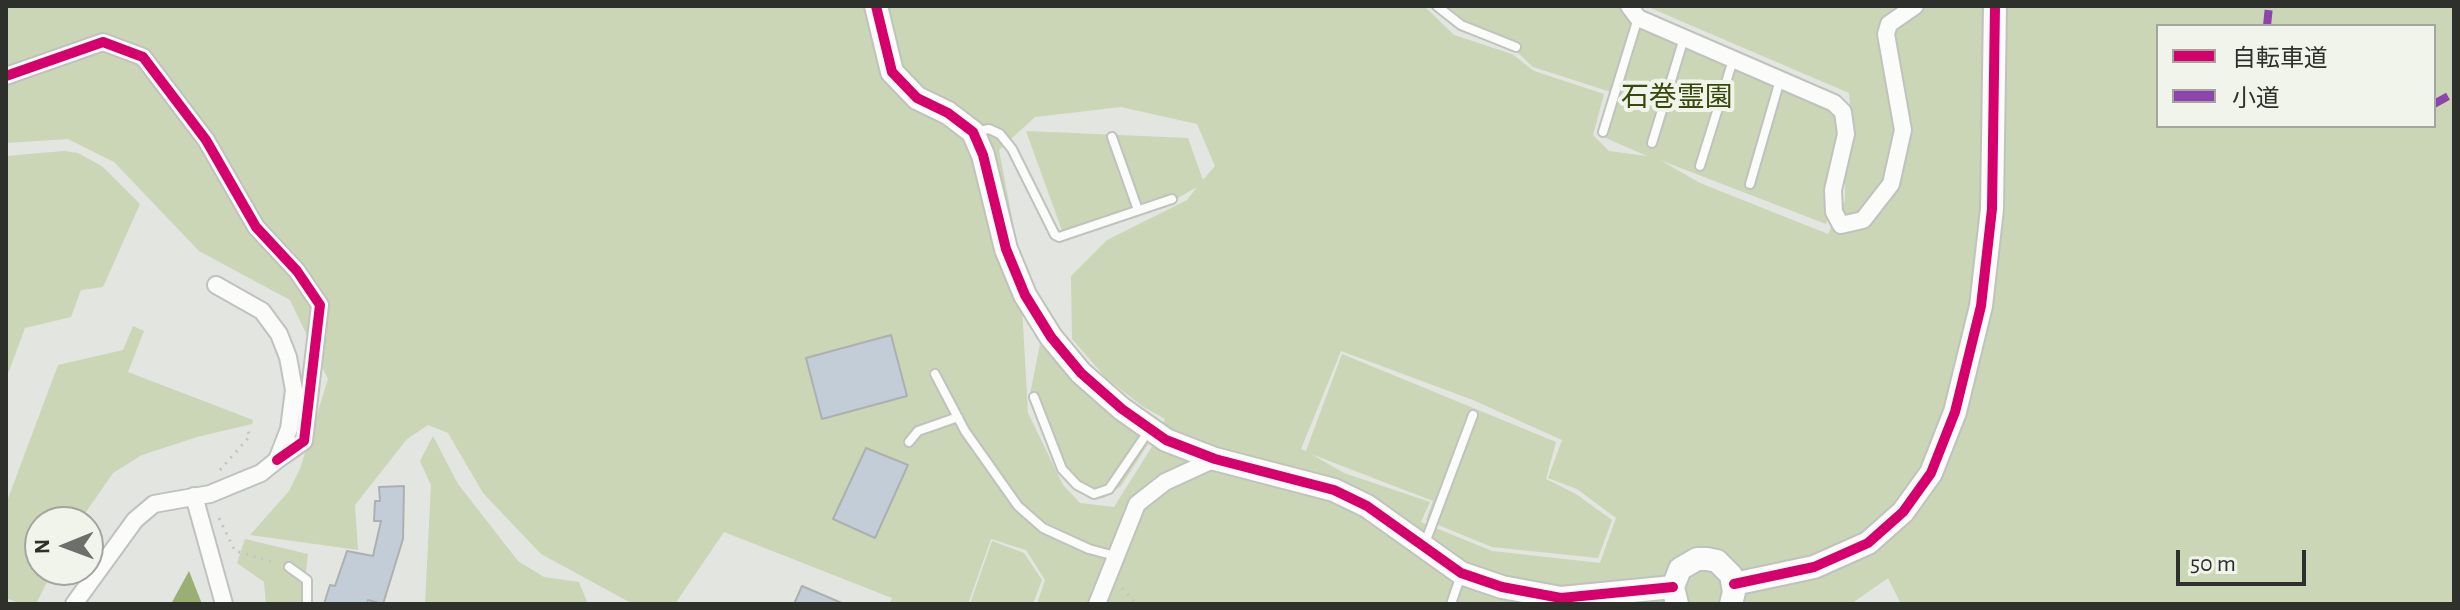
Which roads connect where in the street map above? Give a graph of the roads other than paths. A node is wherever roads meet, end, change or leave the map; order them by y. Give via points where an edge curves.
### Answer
1 (876, 6) edge
2 (1437, 6) edge
3 (1915, 6) edge
4 (1995, 6) edge
5 (1633, 12) edge
6 (1684, 38) junction
7 (1516, 47) dead end
8 (1733, 59) junction
9 (6, 76) edge
10 (1780, 80) junction
11 (973, 132) junction
12 (1603, 132) dead end
13 (1112, 137) dead end
14 (1652, 143) dead end
15 (1700, 166) dead end
16 (1750, 184) dead end
17 (1172, 199) dead end
18 (1138, 210) junction
19 (216, 285) dead end
20 (935, 374) dead end
21 (1034, 397) dead end
22 (1473, 415) dead end
23 (958, 417) junction
24 (1150, 429) junction
25 (909, 442) dead end
26 (1215, 459) junction
27 (277, 460) junction
28 (202, 495) junction
29 (1423, 547) junction
30 (1115, 556) junction
31 (289, 567) road end
32 (1461, 573) junction
33 (1732, 594) edge
34 (1675, 596) edge
35 (1561, 601) edge
36 (74, 604) edge
37 (224, 604) edge
38 (307, 604) edge
39 (1097, 604) edge
40 (1451, 604) edge

1 - 11 street via 892,72 917,98
2 - 7 lane via 1461,25
3 - 10 street via 1889,24 1886,34 1903,130 1891,184 1863,220 1841,225 1834,212 1833,190 1846,134 1843,112
4 - 33 street via 1992,209 1981,306 1955,412 1931,473 1903,512 1868,543
5 - 6 street
5 - 12 lane
6 - 8 street
6 - 14 lane
8 - 10 street
8 - 15 lane
9 - 27 street via 103,42 143,57 206,140 256,227 320,305 304,441
10 - 16 lane
11 - 18 lane via 989,129 1006,142 1059,237
11 - 24 street via 1006,249 1025,295 1081,373
13 - 18 lane
17 - 18 lane
19 - 27 street via 262,311 288,357 294,390 289,429
20 - 23 lane
21 - 24 lane via 1062,469 1094,494 1115,483
22 - 29 lane
23 - 25 lane via 918,431
23 - 30 lane via 1018,506 1043,528
24 - 26 street
26 - 29 street via 1334,490 1367,506
26 - 30 street via 1165,482 1137,504
27 - 28 street via 261,473
28 - 36 street via 154,504 135,520
28 - 37 street
29 - 32 street
30 - 39 street
31 - 38 lane via 307,580
32 - 35 street
32 - 40 lane
33 - 34 street via 1725,567 1697,559 1680,569
34 - 35 street

